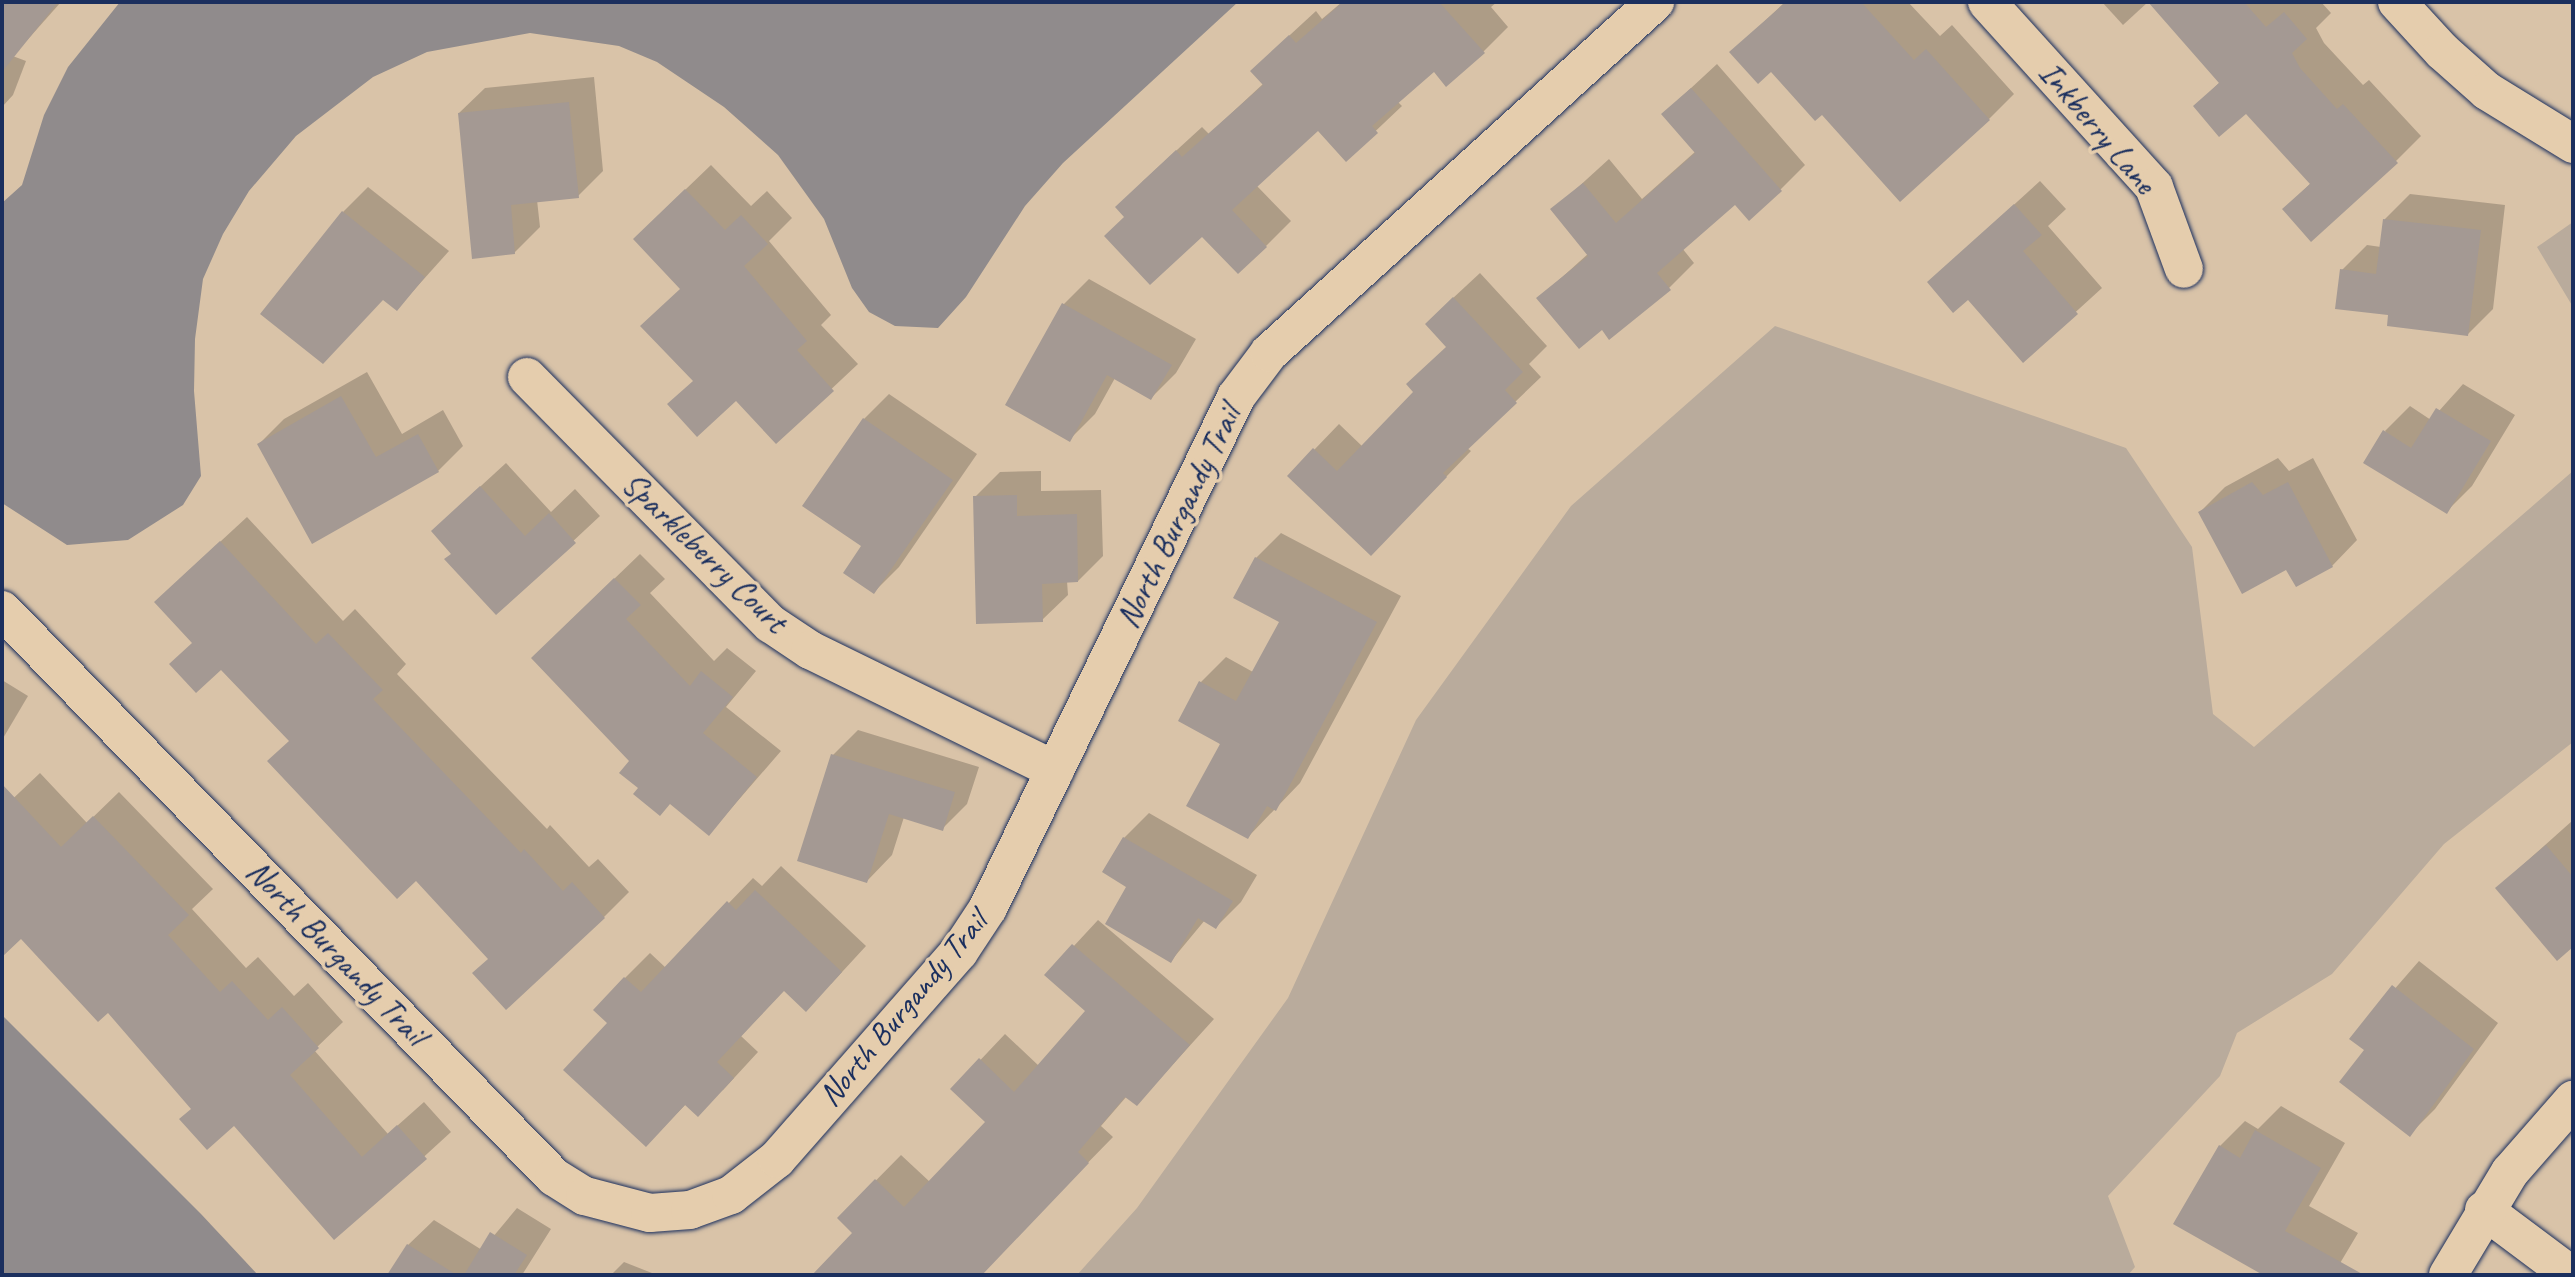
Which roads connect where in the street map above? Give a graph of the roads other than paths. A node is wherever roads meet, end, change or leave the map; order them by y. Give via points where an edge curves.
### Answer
1 (1655, 2) edge
2 (1987, 2) edge
3 (2397, 2) edge
4 (2573, 144) edge
5 (2184, 268) dead end
6 (527, 377) dead end
7 (2, 610) edge
8 (1055, 770) junction
9 (2573, 1100) edge
10 (2484, 1210) junction
11 (2448, 1275) edge
12 (2571, 1275) edge

1 - 8 street, North Burgandy Trail via 1269,353 1236,397
2 - 5 street, Inkberry Lane via 2154,187
3 - 4 street via 2487,91
6 - 8 street, Sparkleberry Court via 771,624 810,650
7 - 8 street, North Burgandy Trail via 554,1177 585,1196 629,1210 690,1210 731,1195 777,1159 959,952 988,908
9 - 10 street
10 - 11 street
10 - 12 street

